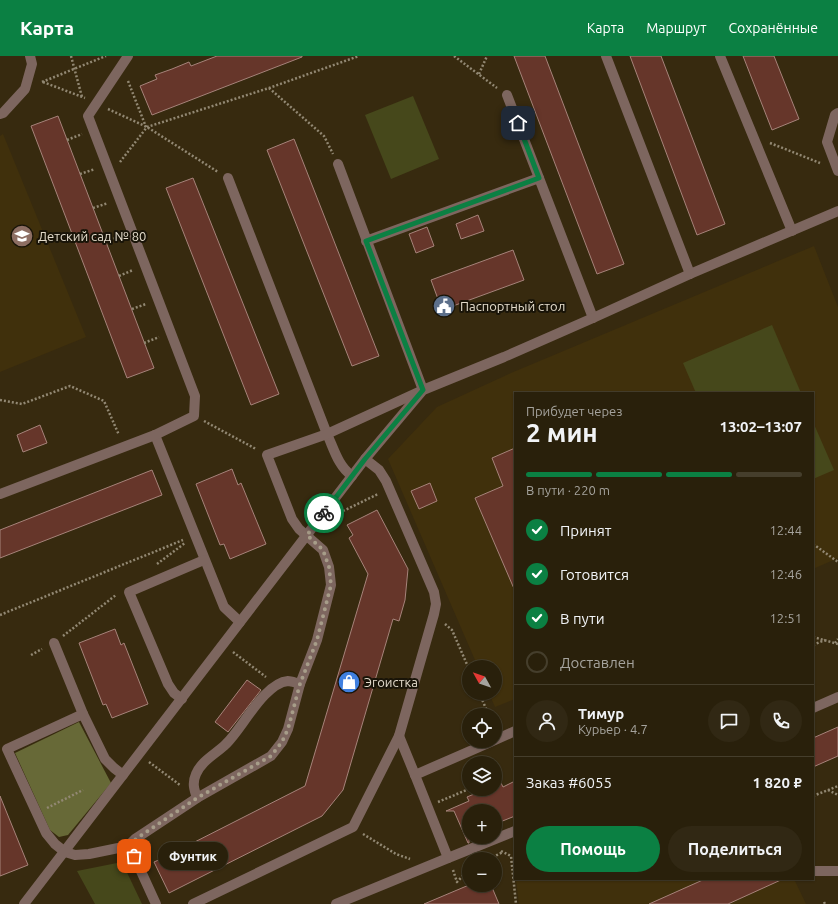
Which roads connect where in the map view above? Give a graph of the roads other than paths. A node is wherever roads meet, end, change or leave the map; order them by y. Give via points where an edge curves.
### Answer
1 (30, 56) edge
2 (128, 56) edge
3 (606, 56) edge
4 (720, 56) edge
5 (507, 95) road end
6 (838, 113) edge
7 (0, 114) edge
8 (338, 164) road end
9 (838, 170) edge
10 (228, 178) road end
11 (539, 178) junction
12 (838, 211) edge
13 (792, 231) junction
14 (366, 241) junction
15 (690, 274) junction
16 (593, 318) junction
17 (423, 390) junction
18 (327, 434) junction
19 (155, 435) junction
20 (365, 459) junction
21 (352, 476) junction
22 (0, 494) edge
23 (307, 535) junction
24 (204, 560) junction
25 (240, 622) junction
26 (54, 643) road end
27 (300, 684) junction
28 (838, 697) edge
29 (182, 699) junction
30 (814, 708) edge
31 (83, 714) junction
32 (514, 731) edge
33 (399, 736) junction
34 (502, 737) edge
35 (476, 748) edge
36 (123, 775) junction
37 (415, 775) junction
38 (197, 798) junction
39 (514, 830) edge
40 (128, 846) junction
41 (65, 852) junction
42 (448, 858) junction
43 (838, 871) edge
44 (814, 872) edge
45 (24, 904) edge
46 (156, 904) edge
47 (193, 904) edge
48 (336, 904) edge

1 - 7 lane via 32,64 25,89
2 - 19 lane via 88,116 195,396 194,416
3 - 15 lane
4 - 13 lane
5 - 11 lane
6 - 9 lane via 835,114 827,142
8 - 14 lane
10 - 18 lane
11 - 14 lane
11 - 16 lane
12 - 13 lane
13 - 15 lane
14 - 17 lane
15 - 16 lane
16 - 17 lane
17 - 18 lane
17 - 20 lane
18 - 21 lane via 344,470
18 - 23 lane via 267,455 292,520
19 - 22 lane
19 - 24 lane
20 - 21 lane
20 - 33 lane via 379,470 389,488 434,592 436,604
21 - 23 lane
23 - 25 lane
23 - 27 lane via 323,550 329,567 331,585 317,640
24 - 25 lane via 224,607
24 - 29 lane via 129,592 168,684
25 - 29 lane
26 - 31 lane
27 - 38 lane via 288,729 271,756
27 - 38 lane via 288,681 265,694 227,744 202,764 195,774 193,785
28 - 30 lane
29 - 36 lane
31 - 36 lane via 106,759
31 - 41 lane via 6,748 46,833
32 - 34 lane
33 - 37 lane
33 - 47 lane via 353,827
35 - 37 lane
36 - 41 lane
37 - 42 lane
38 - 40 lane
39 - 42 lane
40 - 41 lane via 89,854 75,855
40 - 46 lane
41 - 45 lane
42 - 48 lane
43 - 44 lane

